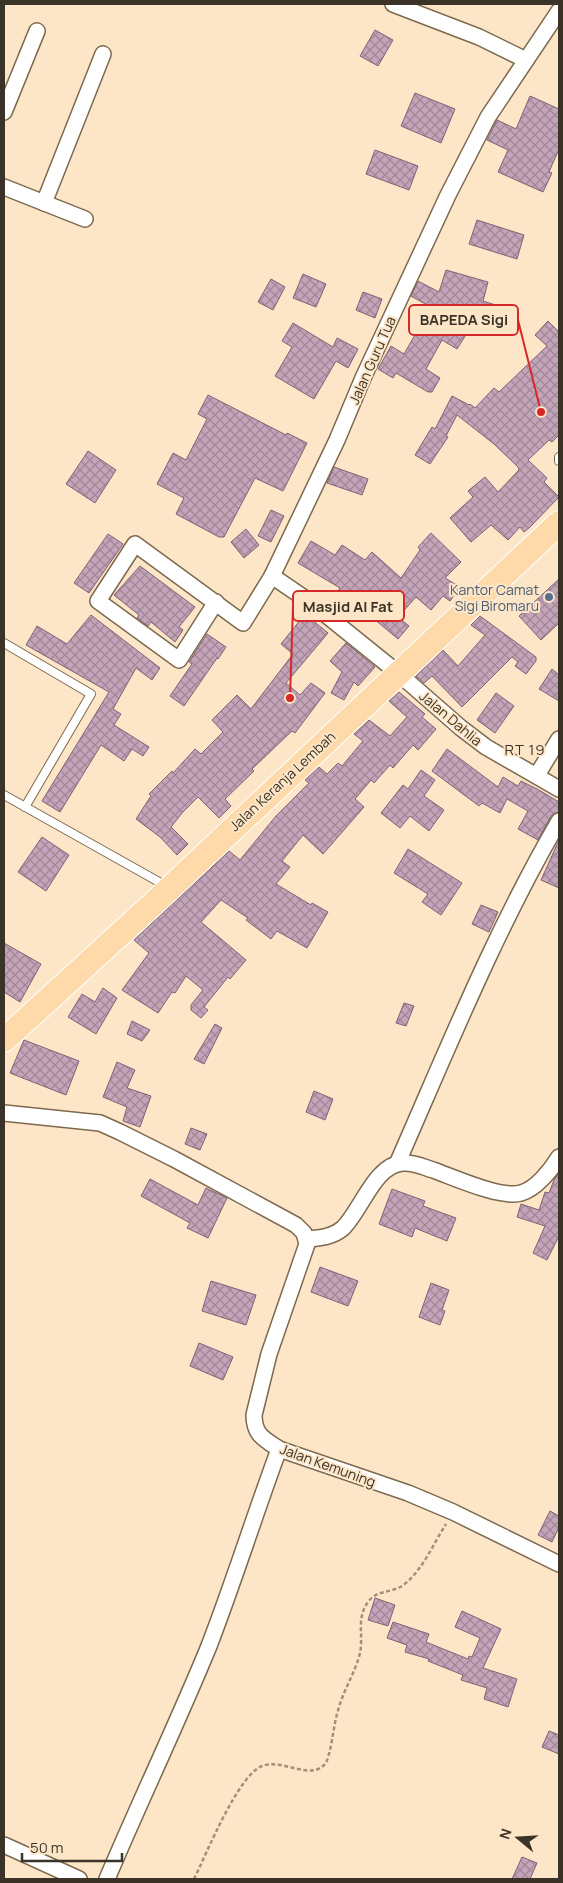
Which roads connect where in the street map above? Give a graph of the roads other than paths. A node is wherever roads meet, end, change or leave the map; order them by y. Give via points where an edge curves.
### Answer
1 (393, 4) edge
2 (559, 11) edge
3 (37, 31) dead end
4 (103, 54) dead end
5 (526, 60) junction
6 (4, 112) edge
7 (4, 188) edge
8 (44, 203) junction
9 (85, 219) dead end
10 (559, 523) edge
11 (272, 576) junction
12 (216, 602) junction
13 (4, 643) edge
14 (398, 673) junction
15 (559, 739) edge
16 (537, 775) junction
17 (559, 789) edge
18 (4, 795) edge
19 (25, 807) junction
20 (559, 822) edge
21 (170, 888) junction
22 (4, 1040) edge
23 (4, 1113) edge
24 (559, 1159) edge
25 (397, 1164) junction
26 (307, 1238) junction
27 (279, 1449) junction
28 (559, 1564) edge
29 (4, 1846) edge
30 (79, 1879) edge
31 (107, 1879) edge

1 - 5 street via 479,37
2 - 5 street, Jalan Guru Tua
3 - 6 street
4 - 8 street
5 - 11 street, Jalan Guru Tua via 488,117 448,195
7 - 8 street
8 - 9 street
10 - 14 main road, Jalan Keranja Lembah
11 - 12 street, Jalan Guru Tua via 244,623
11 - 14 street via 310,602
12 - 12 street via 135,544 98,601 179,660
13 - 19 lane via 91,694
14 - 16 street, Jalan Dahlia via 486,747
14 - 21 main road, Jalan Keranja Lembah
15 - 16 street
16 - 17 street, Jalan Dahlia
18 - 19 lane
19 - 21 lane
20 - 25 street via 491,949
21 - 22 main road, Jalan Keranja Lembah
23 - 26 street via 100,1123 281,1216 296,1225
24 - 25 street via 532,1188 512,1195 476,1186 413,1163
25 - 26 street via 377,1180 342,1229 324,1237
26 - 27 street, Jalan Kemuning via 269,1354 254,1415 258,1432
27 - 28 street, Jalan Kemuning via 408,1493
27 - 31 street via 208,1647
29 - 30 street

